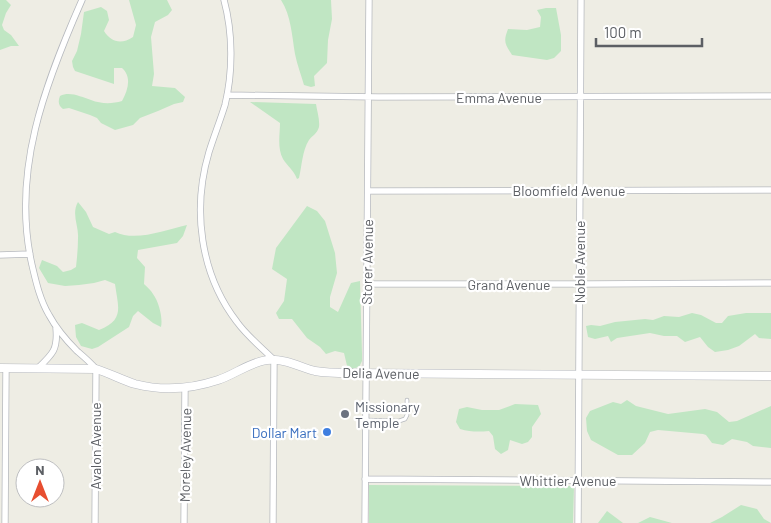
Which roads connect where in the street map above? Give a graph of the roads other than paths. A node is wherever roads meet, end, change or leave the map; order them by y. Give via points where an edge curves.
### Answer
1 (82, 0) edge
2 (224, 0) edge
3 (369, 0) edge
4 (581, 0) edge
5 (227, 95) junction
6 (368, 96) junction
7 (580, 96) junction
8 (771, 96) edge
9 (580, 190) junction
10 (771, 190) edge
11 (368, 191) junction
12 (30, 254) junction
13 (0, 255) edge
14 (771, 283) edge
15 (366, 284) junction
16 (579, 284) junction
17 (56, 325) junction
18 (274, 360) junction
19 (3, 368) edge
20 (38, 368) junction
21 (96, 369) junction
22 (366, 373) junction
23 (579, 374) junction
24 (771, 376) edge
25 (185, 388) junction
26 (407, 400) dead end
27 (366, 420) junction
28 (365, 479) junction
29 (578, 481) junction
30 (771, 482) edge
31 (5, 523) edge
32 (95, 523) edge
33 (184, 523) edge
34 (273, 523) edge
35 (365, 523) edge
36 (578, 523) edge

1 - 12 street via 49,85 30,150 26,193
2 - 5 street via 230,37
3 - 6 street, Storer Avenue
4 - 7 street, Noble Avenue
5 - 6 street, Emma Avenue
5 - 18 street via 201,186 203,244 214,282 227,308 242,329
6 - 7 street, Emma Avenue
6 - 11 street, Storer Avenue
7 - 8 street, Emma Avenue
7 - 9 street, Noble Avenue
9 - 10 street, Bloomfield Avenue
9 - 11 street, Bloomfield Avenue
9 - 16 street, Noble Avenue
11 - 15 street, Storer Avenue
12 - 13 street
12 - 17 street via 44,303
14 - 16 street, Grand Avenue
15 - 16 street, Grand Avenue
15 - 22 street, Storer Avenue
16 - 23 street, Noble Avenue
17 - 20 street via 54,352
17 - 21 street
18 - 22 street, Delia Avenue via 318,371
18 - 25 street, Delia Avenue via 253,364 210,383
18 - 34 street
19 - 20 street, Delia Avenue
19 - 31 street
20 - 21 street, Delia Avenue
21 - 25 street, Delia Avenue via 147,386
21 - 32 street, Avalon Avenue
22 - 23 street, Delia Avenue
22 - 27 street, Storer Avenue
23 - 24 street, Delia Avenue
23 - 29 street, Noble Avenue
25 - 33 street, Moreley Avenue
26 - 27 lane via 405,419
27 - 28 street, Storer Avenue
28 - 29 street, Whittier Avenue
28 - 35 street, Storer Avenue
29 - 30 street, Whittier Avenue
29 - 36 street, Noble Avenue

